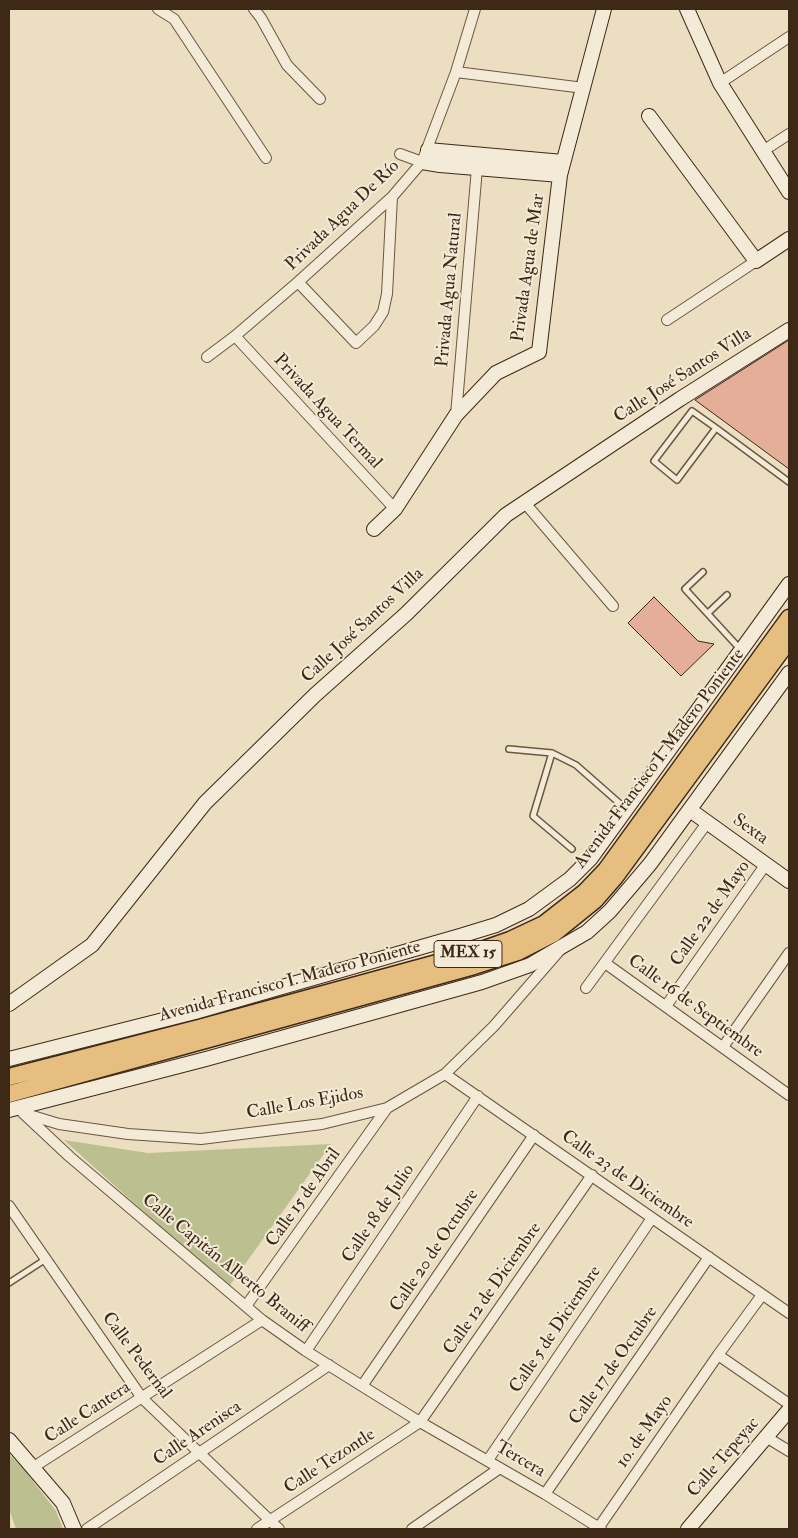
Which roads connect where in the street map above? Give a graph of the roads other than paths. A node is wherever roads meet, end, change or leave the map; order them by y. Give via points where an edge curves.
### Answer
1 (158, 9) edge
2 (254, 9) edge
3 (475, 9) edge
4 (604, 9) edge
5 (687, 9) edge
6 (789, 37) edge
7 (456, 72) junction
8 (720, 83) junction
9 (584, 88) junction
10 (320, 99) dead end
11 (649, 116) dead end
12 (789, 134) edge
13 (763, 151) junction
14 (400, 154) dead end
15 (425, 156) junction
16 (266, 158) dead end
17 (477, 168) junction
18 (562, 169) junction
19 (789, 192) edge
20 (392, 197) junction
21 (789, 239) edge
22 (756, 261) junction
23 (298, 282) junction
24 (667, 320) dead end
25 (789, 330) edge
26 (235, 336) junction
27 (207, 357) dead end
28 (456, 415) junction
29 (716, 428) junction
30 (789, 482) edge
31 (525, 503) junction
32 (395, 510) junction
33 (374, 529) dead end
34 (703, 572) dead end
35 (789, 584) edge
36 (727, 595) dead end
37 (613, 606) dead end
38 (708, 613) junction
39 (789, 618) edge
40 (789, 640) edge
41 (742, 650) junction
42 (789, 673) edge
43 (509, 749) dead end
44 (552, 753) junction
45 (626, 810) junction
46 (690, 810) junction
47 (707, 823) junction
48 (572, 849) dead end
49 (766, 864) junction
50 (788, 878) edge
51 (566, 943) junction
52 (789, 953) edge
53 (605, 963) junction
54 (586, 988) dead end
55 (9, 1004) edge
56 (666, 1006) junction
57 (723, 1047) junction
58 (9, 1059) edge
59 (445, 1074) junction
60 (9, 1076) edge
61 (787, 1089) edge
62 (9, 1094) edge
63 (478, 1096) junction
64 (387, 1108) junction
65 (16, 1111) edge
66 (534, 1135) junction
67 (592, 1175) junction
68 (9, 1206) edge
69 (652, 1218) junction
70 (708, 1258) junction
71 (46, 1259) junction
72 (9, 1283) edge
73 (762, 1295) junction
74 (246, 1306) junction
75 (789, 1313) edge
76 (262, 1320) junction
77 (306, 1351) junction
78 (718, 1355) junction
79 (329, 1365) junction
80 (362, 1386) junction
81 (142, 1398) junction
82 (789, 1404) edge
83 (789, 1410) edge
84 (420, 1422) junction
85 (766, 1437) junction
86 (9, 1440) edge
87 (789, 1451) edge
88 (198, 1453) junction
89 (488, 1460) junction
90 (32, 1468) junction
91 (500, 1468) junction
92 (545, 1494) junction
93 (270, 1521) junction
94 (600, 1528) edge
95 (74, 1529) edge
96 (87, 1529) edge
97 (257, 1529) edge
98 (279, 1529) edge
99 (412, 1529) edge
100 (688, 1529) edge

1 - 16 street via 174,19
2 - 10 street via 287,65
3 - 7 street, Privada Agua De Río
4 - 9 street, Privada Agua de Mar
5 - 8 street
6 - 8 street
7 - 9 street
7 - 15 street, Privada Agua De Río
8 - 13 street
9 - 18 street, Privada Agua de Mar
11 - 22 street
12 - 13 street
13 - 19 street
14 - 15 street
15 - 17 street
15 - 18 street
15 - 20 street, Privada Agua De Río
17 - 18 street
17 - 28 street, Privada Agua Natural
18 - 28 street, Privada Agua de Mar via 539,352 496,373
20 - 23 street, Privada Agua De Río
20 - 23 street via 384,312 356,343
21 - 22 street
22 - 24 street
23 - 26 street, Privada Agua De Río
25 - 31 street, Calle José Santos Villa
26 - 27 street, Privada Agua De Río
26 - 32 street, Privada Agua Termal
28 - 32 street, Privada Agua de Mar
29 - 29 lane via 692,412 654,461 677,480
29 - 30 lane
31 - 37 street
31 - 55 street, Calle José Santos Villa via 506,515 406,614 315,695 204,803 92,945
32 - 33 street, Privada Agua de Mar
34 - 38 lane via 685,589
35 - 41 street
36 - 38 lane
38 - 41 lane
39 - 60 main road, Avenida Francisco I. Madero Poniente / MEX 15 via 606,870 585,892 544,924 470,954
40 - 62 main road, Avenida Francisco I. Madero Poniente / MEX 15 via 616,877 595,900 553,934 518,952 474,966
41 - 45 street
42 - 46 street
43 - 44 lane
44 - 45 lane via 576,765
44 - 48 lane via 533,816
45 - 58 street via 591,858 570,879 529,909 496,925 195,1012
46 - 47 street, Sexta
46 - 51 street via 610,911 587,932
47 - 49 street, Sexta
47 - 53 street
49 - 50 street, Sexta
49 - 56 street, Calle 22 de Mayo
51 - 59 street, Calle Los Ejidos via 494,1026
51 - 65 street via 530,965 482,982
52 - 57 street
53 - 54 street
53 - 56 street, Calle 16 de Septiembre
56 - 57 street, Calle 16 de Septiembre
57 - 61 street, Calle 16 de Septiembre
59 - 63 street, Calle 23 de Diciembre
59 - 64 street, Calle Los Ejidos
63 - 66 street, Calle 23 de Diciembre
63 - 77 street, Calle 18 de Julio
64 - 65 street, Calle Los Ejidos via 322,1124 201,1138 128,1134 79,1127
64 - 74 street, Calle 15 de Abril
65 - 74 street, Calle Capitán Alberto Braniff
66 - 67 street, Calle 23 de Diciembre
66 - 80 street, Calle 20 de Octubre
67 - 69 street, Calle 23 de Diciembre
67 - 84 street, Calle 12 de Diciembre
68 - 71 street, Calle Pedernal
69 - 70 street, Calle 23 de Diciembre
69 - 89 street, Calle 5 de Diciembre
70 - 73 street, Calle 23 de Diciembre
70 - 92 street, Calle 17 de Octubre
71 - 72 lane
71 - 81 street, Calle Pedernal
73 - 75 street, Calle 23 de Diciembre
73 - 78 street, 1o. de Mayo
74 - 76 street, Calle Capitán Alberto Braniff
76 - 77 street, Calle Capitán Alberto Braniff
76 - 81 street, Calle Cantera
77 - 79 street, Calle Capitán Alberto Braniff
78 - 82 street
78 - 94 street, 1o. de Mayo
79 - 80 street, Calle Capitán Alberto Braniff
79 - 88 street, Calle Arenisca
80 - 84 street, Calle Capitán Alberto Braniff
81 - 88 street, Calle Pedernal
81 - 90 street, Calle Cantera
83 - 85 street, Calle Tepeyac
84 - 89 street, Tercera
84 - 93 street, Calle Tezontle
85 - 87 street
85 - 100 street, Calle Tepeyac
86 - 90 street
88 - 93 street, Calle Pedernal
88 - 96 street, Calle Arenisca
89 - 91 street, Tercera
90 - 95 street via 63,1503
91 - 92 street, Tercera
91 - 99 street
92 - 94 street, Tercera
93 - 97 street, Calle Tezontle
93 - 98 street, Calle Pedernal

